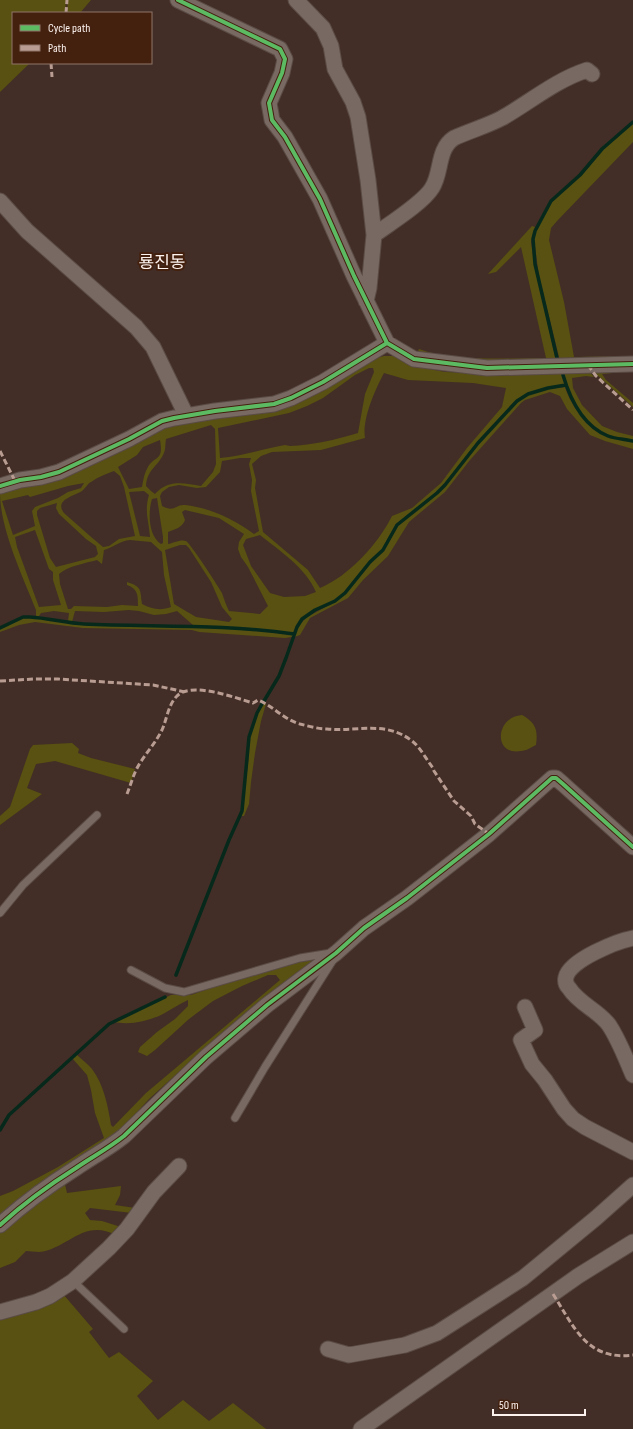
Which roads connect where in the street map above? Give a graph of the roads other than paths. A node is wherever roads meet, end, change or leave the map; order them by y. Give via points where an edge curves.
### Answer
1 (178, 0) edge
2 (294, 2) edge
3 (592, 74) dead end
4 (0, 201) edge
5 (374, 235) junction
6 (366, 301) junction
7 (387, 343) junction
8 (633, 364) edge
9 (186, 415) junction
10 (0, 486) edge
11 (97, 814) dead end
12 (633, 847) edge
13 (0, 913) edge
14 (633, 938) edge
15 (336, 953) junction
16 (130, 970) dead end
17 (525, 1007) dead end
18 (633, 1075) edge
19 (235, 1118) dead end
20 (633, 1152) edge
21 (179, 1166) dead end
22 (633, 1185) edge
23 (0, 1225) edge
24 (633, 1242) edge
25 (73, 1281) junction
26 (0, 1312) edge
27 (124, 1329) dead end
28 (328, 1350) dead end
29 (361, 1429) edge

1 - 6 street via 280,49 285,59 269,103 272,120 285,137 320,198
2 - 5 street via 323,28 335,69 358,117
3 - 5 street via 587,70 577,73 501,118 448,141 433,188 425,197
4 - 9 street via 27,231 136,327 153,347
5 - 6 street
6 - 7 street
7 - 8 street via 414,359 487,368
7 - 9 street via 316,386 291,398 274,404
9 - 10 street via 162,421 59,472
11 - 13 lane via 23,885
12 - 15 street via 556,778 552,778 489,834 364,928
14 - 18 street via 620,940 579,961 569,971 566,983 579,1000 608,1024
15 - 16 lane via 300,958 184,992 165,988
15 - 19 lane
15 - 23 street via 267,1005 206,1056 113,1145 38,1194
17 - 20 street via 535,1030 521,1040 532,1064 564,1109 585,1127
21 - 25 street via 154,1192 131,1224 109,1248
22 - 28 street via 523,1278 437,1333 406,1345 349,1355
24 - 29 street via 578,1276
25 - 26 street via 62,1290 43,1299
25 - 27 lane

